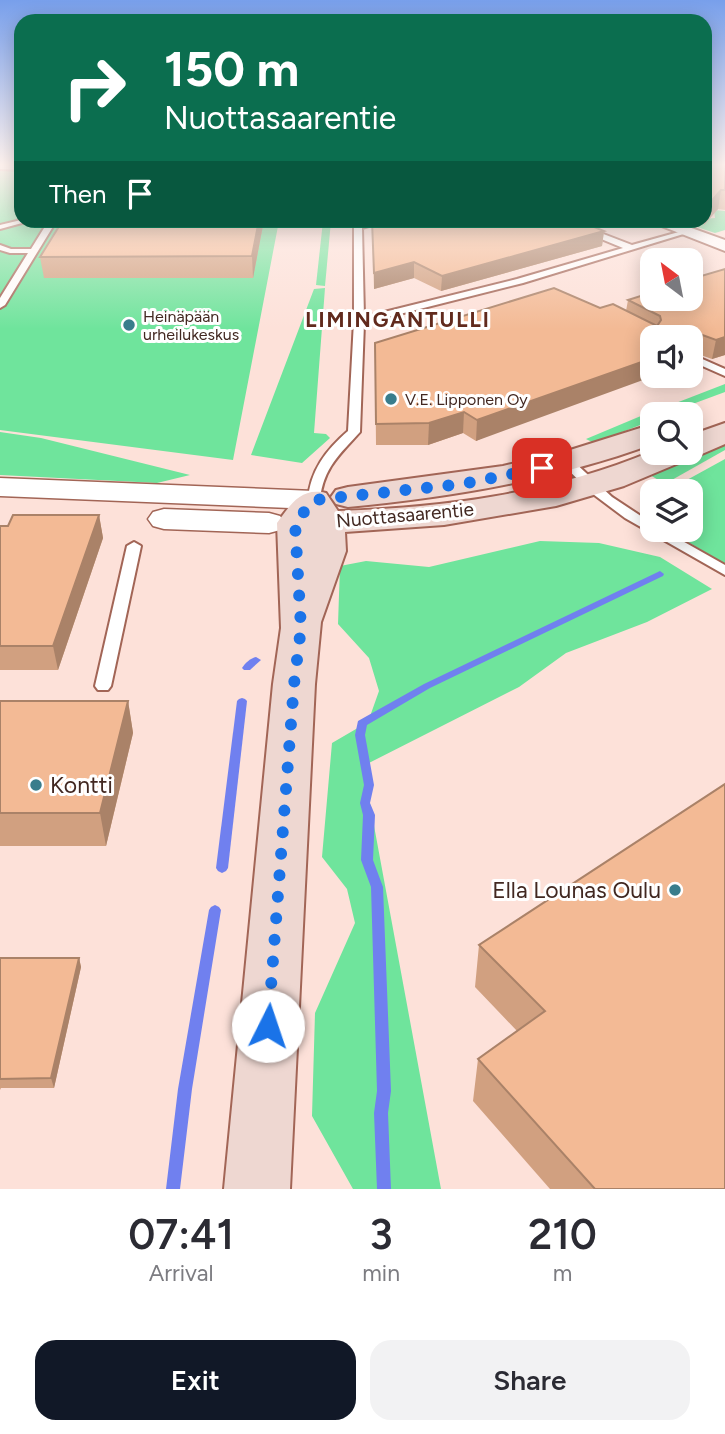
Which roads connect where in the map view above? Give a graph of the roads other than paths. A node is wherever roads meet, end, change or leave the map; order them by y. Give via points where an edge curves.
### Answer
1 (46, 228) edge
2 (358, 228) edge
3 (580, 228) edge
4 (675, 228) edge
5 (686, 232) junction
6 (725, 246) edge
7 (0, 247) edge
8 (631, 248) junction
9 (34, 251) junction
10 (0, 305) edge
11 (359, 321) junction
12 (703, 363) edge
13 (725, 373) edge
14 (725, 404) edge
15 (703, 413) edge
16 (725, 432) edge
17 (640, 438) edge
18 (703, 442) edge
19 (640, 461) edge
20 (579, 475) junction
21 (0, 487) edge
22 (0, 512) edge
23 (312, 515) junction
24 (640, 523) edge
25 (674, 542) edge
26 (134, 546) dead end
27 (725, 571) edge
28 (103, 686) dead end
29 (257, 1189) edge

1 - 9 lane
2 - 11 lane
3 - 8 lane
4 - 5 street
5 - 6 street
5 - 8 lane
7 - 9 lane
8 - 11 lane
9 - 10 lane
11 - 23 lane via 354,432 332,450 316,483
12 - 13 lane
14 - 15 main road
16 - 18 main road
17 - 20 main road, Nuottasaarentie via 601,454
19 - 20 main road, Nuottasaarentie
20 - 23 main road, Nuottasaarentie via 541,499 419,518
20 - 24 lane
21 - 23 street, Nuottasaarentie
22 - 23 street, Nuottasaarentie
23 - 29 main road via 327,556 301,628 294,684
25 - 27 lane
26 - 28 lane

